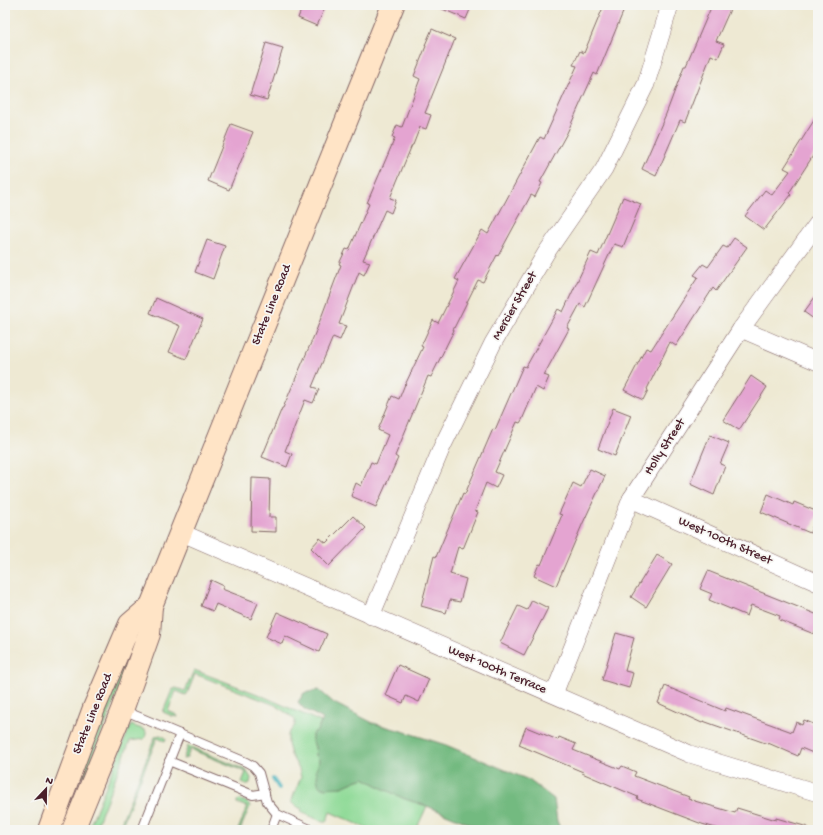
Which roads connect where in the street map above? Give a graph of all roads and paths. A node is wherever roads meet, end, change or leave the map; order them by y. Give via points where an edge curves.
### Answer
1 (393, 5) edge
2 (670, 5) edge
3 (818, 223) edge
4 (741, 329) junction
5 (818, 362) edge
6 (631, 499) junction
7 (180, 532) junction
8 (818, 583) edge
9 (151, 606) junction
10 (371, 616) junction
11 (554, 694) junction
12 (122, 710) junction
13 (180, 734) junction
14 (170, 761) junction
15 (265, 793) junction
16 (818, 793) edge
17 (278, 814) junction
18 (49, 830) edge
19 (73, 830) edge
20 (142, 830) edge
21 (271, 830) edge
22 (312, 830) edge

1 - 7 main road, State Line Road
2 - 10 street, Mercier Street via 646,84 604,169 546,253 493,343 442,447
3 - 4 street, Holly Street
4 - 5 street
4 - 6 street, Holly Street
6 - 8 street, West 100th Street
6 - 11 street, Holly Street
7 - 9 main road, State Line Road
7 - 10 street, West 100th Terrace
9 - 12 main road, State Line Road via 150,634
9 - 18 main road, State Line Road via 130,624 94,708
10 - 11 street, West 100th Terrace
11 - 16 street, West 100th Terrace via 690,754
12 - 13 lane
12 - 19 main road, State Line Road
13 - 14 lane
13 - 15 lane via 253,766
14 - 15 lane via 254,795
14 - 20 lane
15 - 17 lane via 267,802
17 - 21 lane
17 - 22 lane

